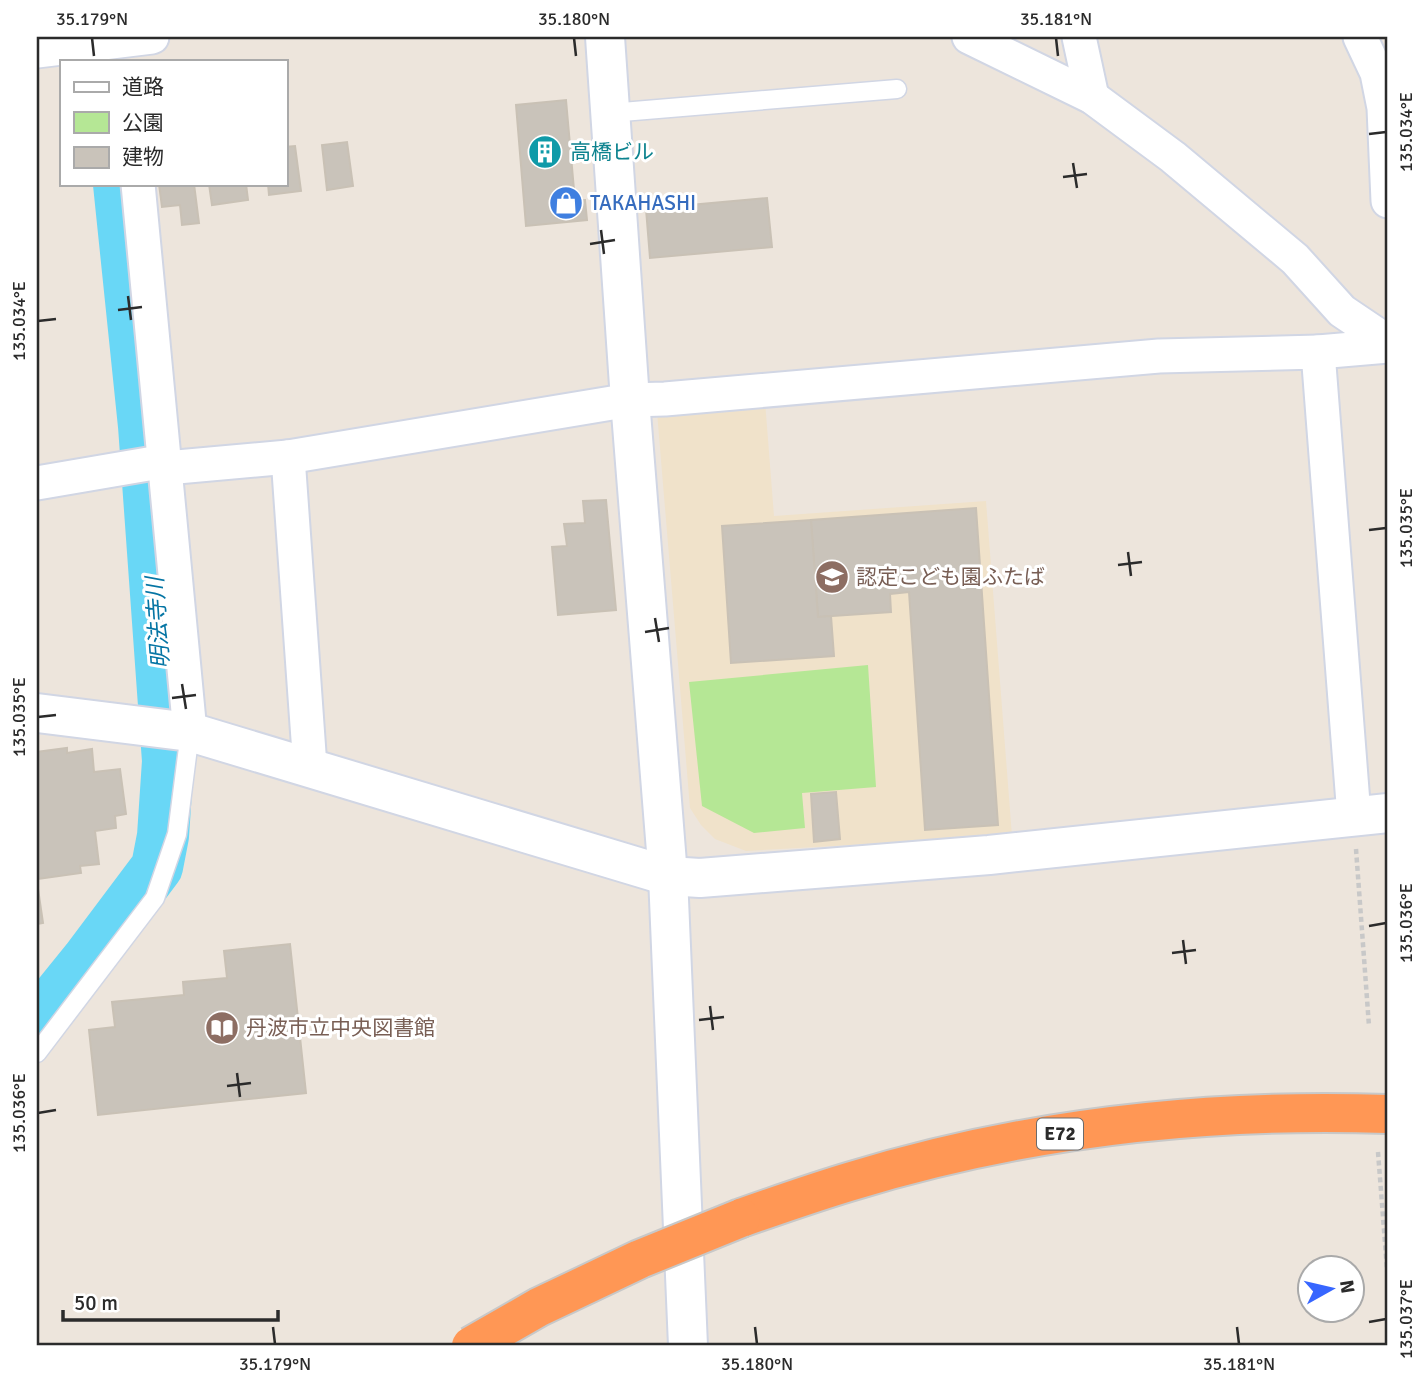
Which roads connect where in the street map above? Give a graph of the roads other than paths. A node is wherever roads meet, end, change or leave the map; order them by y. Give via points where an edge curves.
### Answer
1 (605, 37) edge
2 (969, 37) edge
3 (1079, 37) edge
4 (1360, 37) edge
5 (122, 43) edge
6 (37, 51) edge
7 (897, 89) dead end
8 (1092, 97) junction
9 (610, 113) junction
10 (138, 186) edge
11 (1388, 201) edge
12 (1388, 344) edge
13 (1318, 352) junction
14 (630, 400) junction
15 (288, 457) junction
16 (151, 466) junction
17 (37, 483) edge
18 (37, 713) edge
19 (174, 730) junction
20 (310, 767) junction
21 (1371, 814) edge
22 (668, 876) junction
23 (37, 1053) edge
24 (1388, 1114) edge
25 (471, 1346) edge
26 (688, 1346) edge

1 - 9 street
2 - 8 street
3 - 8 street
4 - 11 street via 1377,73 1384,107
5 - 6 street
7 - 9 lane
8 - 12 street via 1173,157 1295,259 1342,311
9 - 14 street
10 - 16 street
12 - 13 street
13 - 14 street via 1159,356
13 - 21 street
14 - 15 street
14 - 22 street
15 - 16 street
15 - 20 street
16 - 17 street
16 - 19 street
18 - 19 street
19 - 20 street
19 - 23 lane via 177,834 155,898
20 - 22 street
21 - 22 street via 989,855 700,878
22 - 26 street
24 - 25 highway, E72, bridge via 1214,1115 1085,1130 973,1150 854,1180 741,1217 640,1259

